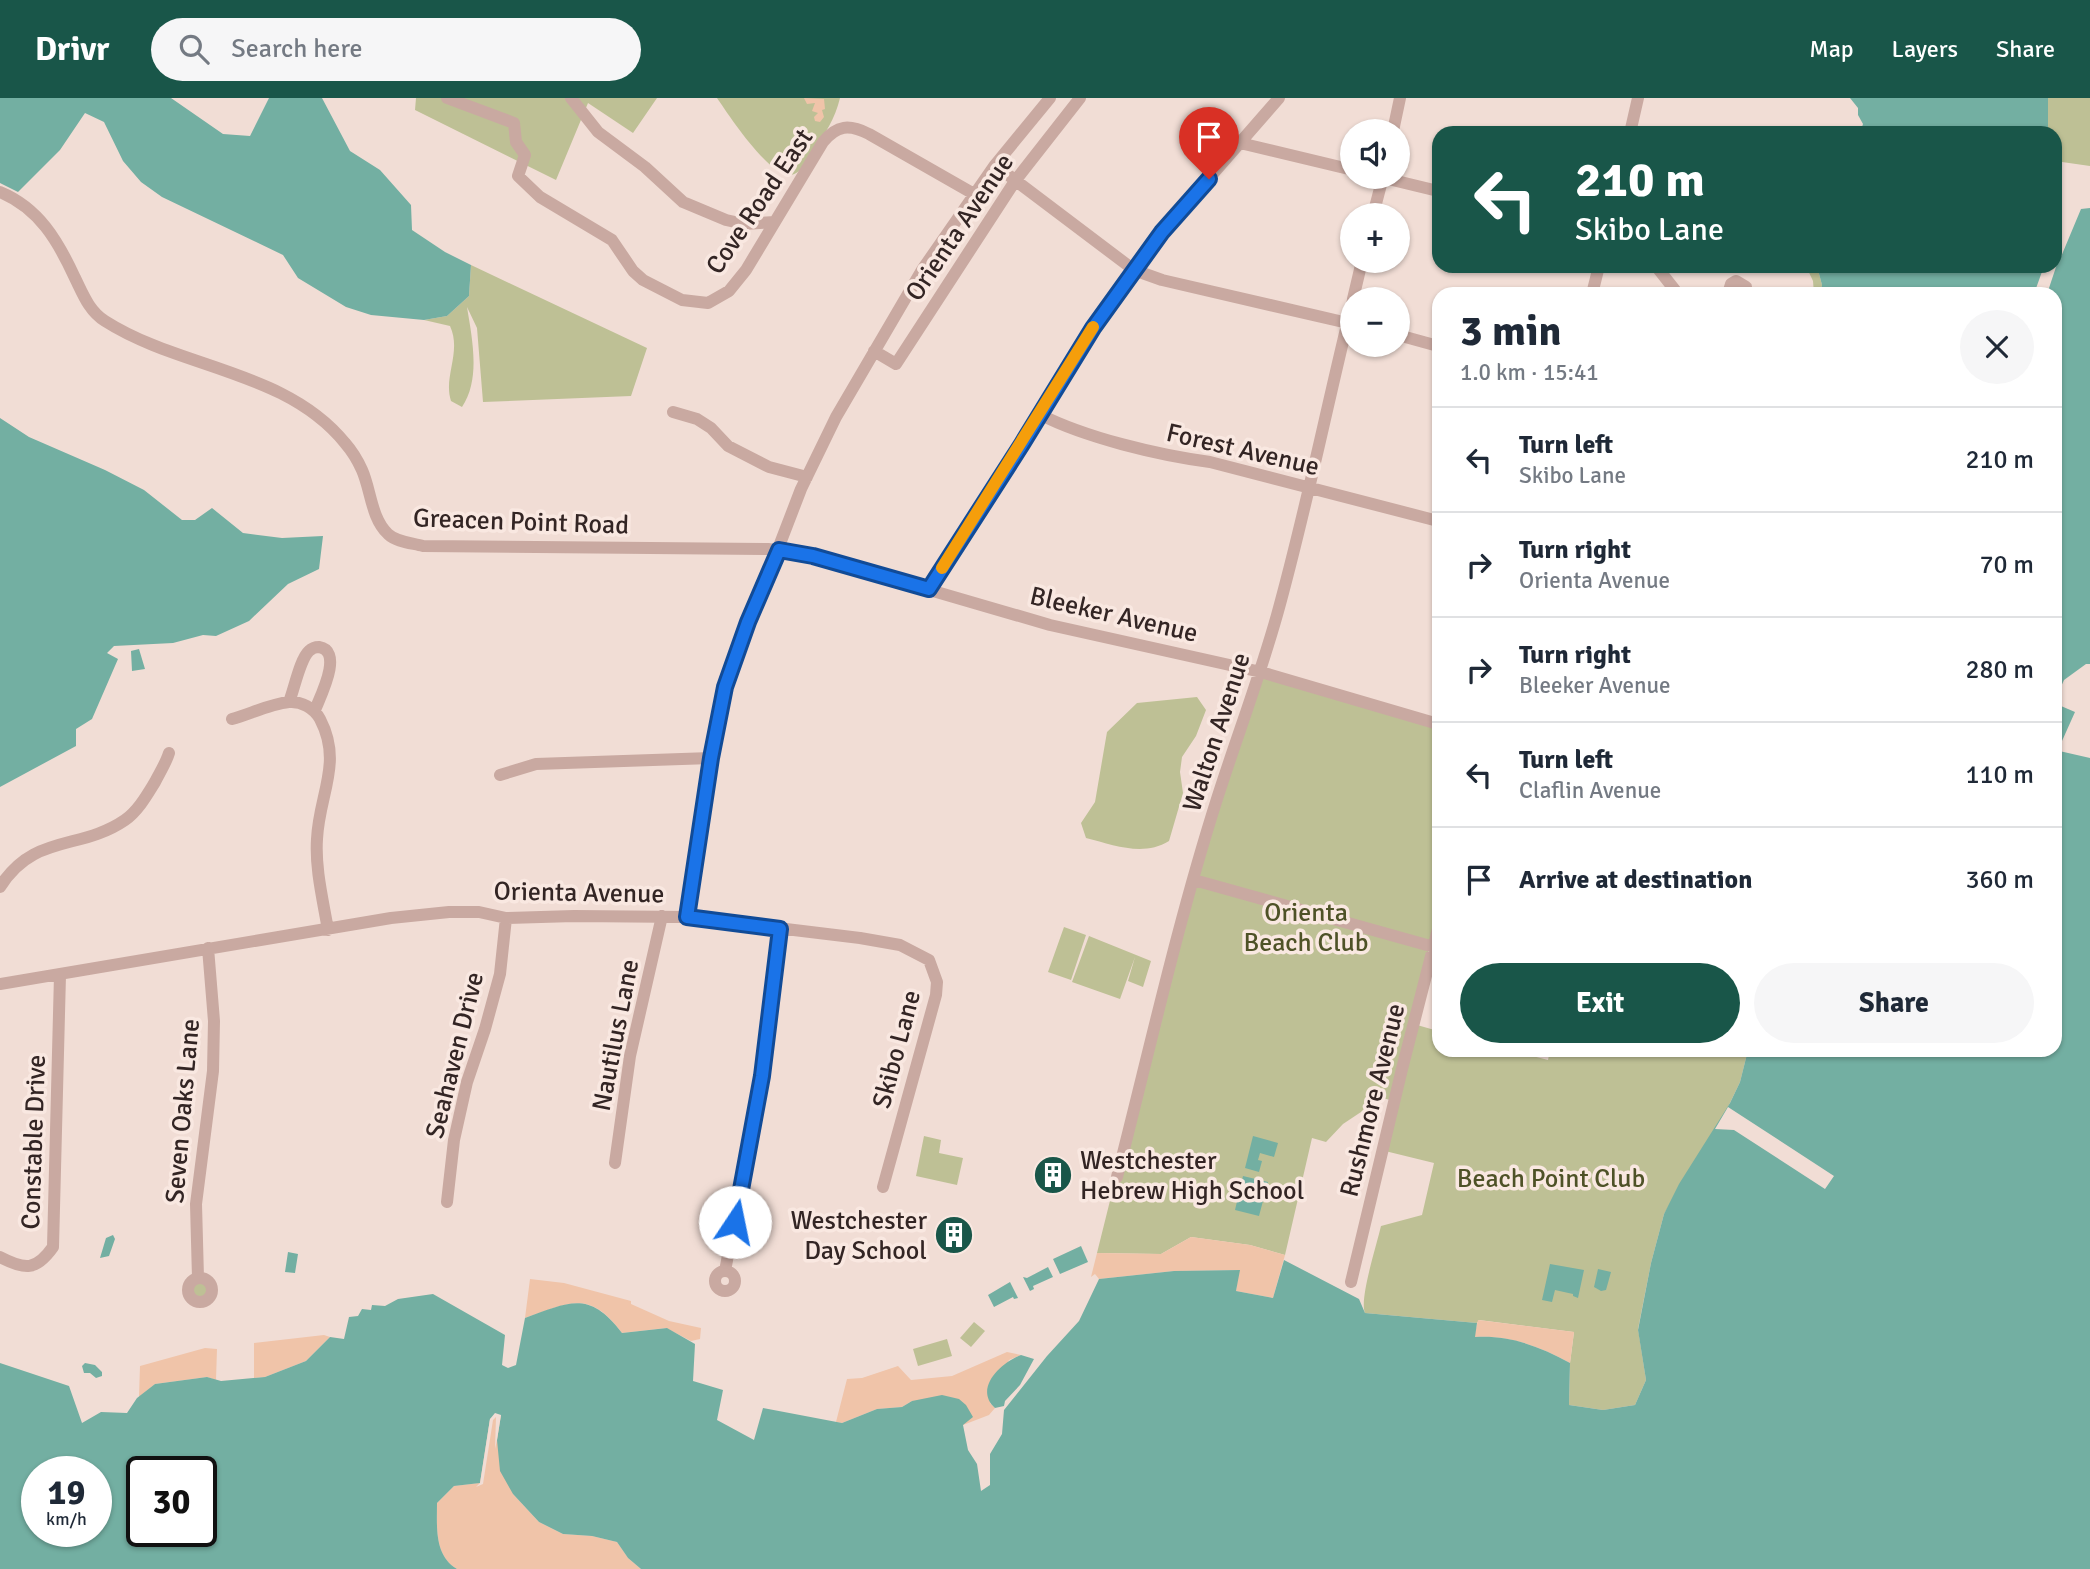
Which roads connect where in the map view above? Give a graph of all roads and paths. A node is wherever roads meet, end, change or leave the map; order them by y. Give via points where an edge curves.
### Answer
1 (447, 98) edge
2 (1050, 98) edge
3 (1080, 98) edge
4 (1279, 98) edge
5 (1400, 98) edge
6 (1638, 98) edge
7 (576, 103) edge
8 (1396, 119) edge
9 (1632, 126) edge
10 (1240, 143) junction
11 (995, 165) junction
12 (1340, 167) edge
13 (1015, 181) junction
14 (1410, 184) edge
15 (1432, 190) edge
16 (0, 192) edge
17 (974, 194) junction
18 (775, 222) junction
19 (1134, 271) junction
20 (1662, 273) edge
21 (1672, 287) edge
22 (1730, 287) edge
23 (1745, 287) edge
24 (1340, 321) edge
25 (1410, 338) edge
26 (1432, 344) edge
27 (874, 351) junction
28 (1342, 357) edge
29 (673, 412) dead end
30 (1039, 414) junction
31 (807, 477) junction
32 (1310, 488) junction
33 (1432, 519) edge
34 (779, 550) junction
35 (929, 589) junction
36 (1261, 672) junction
37 (289, 702) junction
38 (315, 710) junction
39 (232, 719) dead end
40 (1432, 722) edge
41 (169, 753) dead end
42 (711, 758) junction
43 (500, 775) dead end
44 (1194, 880) junction
45 (0, 887) edge
46 (662, 916) junction
47 (687, 917) junction
48 (506, 918) junction
49 (780, 929) junction
50 (328, 930) junction
51 (1432, 946) edge
52 (208, 948) junction
53 (1432, 955) edge
54 (60, 975) junction
55 (0, 984) edge
56 (615, 1163) dead end
57 (1117, 1177) dead end
58 (883, 1186) dead end
59 (447, 1202) dead end
60 (0, 1257) edge
61 (725, 1271) dead end
62 (198, 1278) dead end
63 (1351, 1282) dead end

1 - 18 street, Cove Road East via 514,123 516,142 525,155 518,176 540,197 612,240 643,280 682,300 701,303 729,291
2 - 11 street, Orienta Avenue
3 - 13 street, Orienta Avenue
4 - 10 street
5 - 8 street
6 - 9 street
7 - 18 street via 598,132 683,202 744,224
10 - 12 street
10 - 19 street
11 - 13 street
11 - 17 street, Orienta Avenue
13 - 19 street
13 - 27 street, Orienta Avenue via 896,364
14 - 15 street
16 - 34 street, Greacen Point Road via 35,213 46,226 85,300 103,320 144,342 272,388 321,419 354,456 389,536 423,545
17 - 18 street, Cove Road East via 846,126 823,142
17 - 27 street, Orienta Avenue
19 - 24 street
19 - 30 street
20 - 21 street
22 - 23 street via 1736,281
25 - 26 street
27 - 31 street, Orienta Avenue
28 - 32 street, Walton Avenue
29 - 31 street via 697,419 728,446 769,467
30 - 32 street, Forest Avenue via 1062,425 1175,457
30 - 35 street
31 - 34 street, Orienta Avenue
32 - 33 street, Forest Avenue
32 - 36 street, Walton Avenue
34 - 35 street, Bleeker Avenue
34 - 42 street, Orienta Avenue via 725,687
35 - 36 street, Bleeker Avenue via 1050,625
36 - 40 street, Bleeker Avenue
36 - 44 street, Walton Avenue via 1215,803
37 - 38 street
37 - 38 street via 310,649 324,649 331,663
37 - 39 street
38 - 50 street via 331,751 317,841
41 - 45 street via 147,795 127,820 38,851 14,867
42 - 43 street via 536,764
42 - 47 street, Orienta Avenue
44 - 51 street
44 - 57 street, Walton Avenue
46 - 47 street, Orienta Avenue
46 - 48 street, Orienta Avenue
46 - 56 street, Nautilus Lane via 630,1056
47 - 49 street, Skibo Lane
48 - 50 street, Orienta Avenue via 480,912 424,913
48 - 59 street, Seahaven Drive via 500,974 457,1124
49 - 58 street, Skibo Lane via 900,945 929,960 937,982 936,995
49 - 61 street via 762,1076
50 - 52 street, Orienta Avenue
52 - 54 street, Orienta Avenue
52 - 62 street, Seven Oaks Lane via 213,1062 196,1204
53 - 63 street, Rushmore Avenue
54 - 55 street, Orienta Avenue
54 - 60 street, Constable Drive via 53,1247 29,1267

